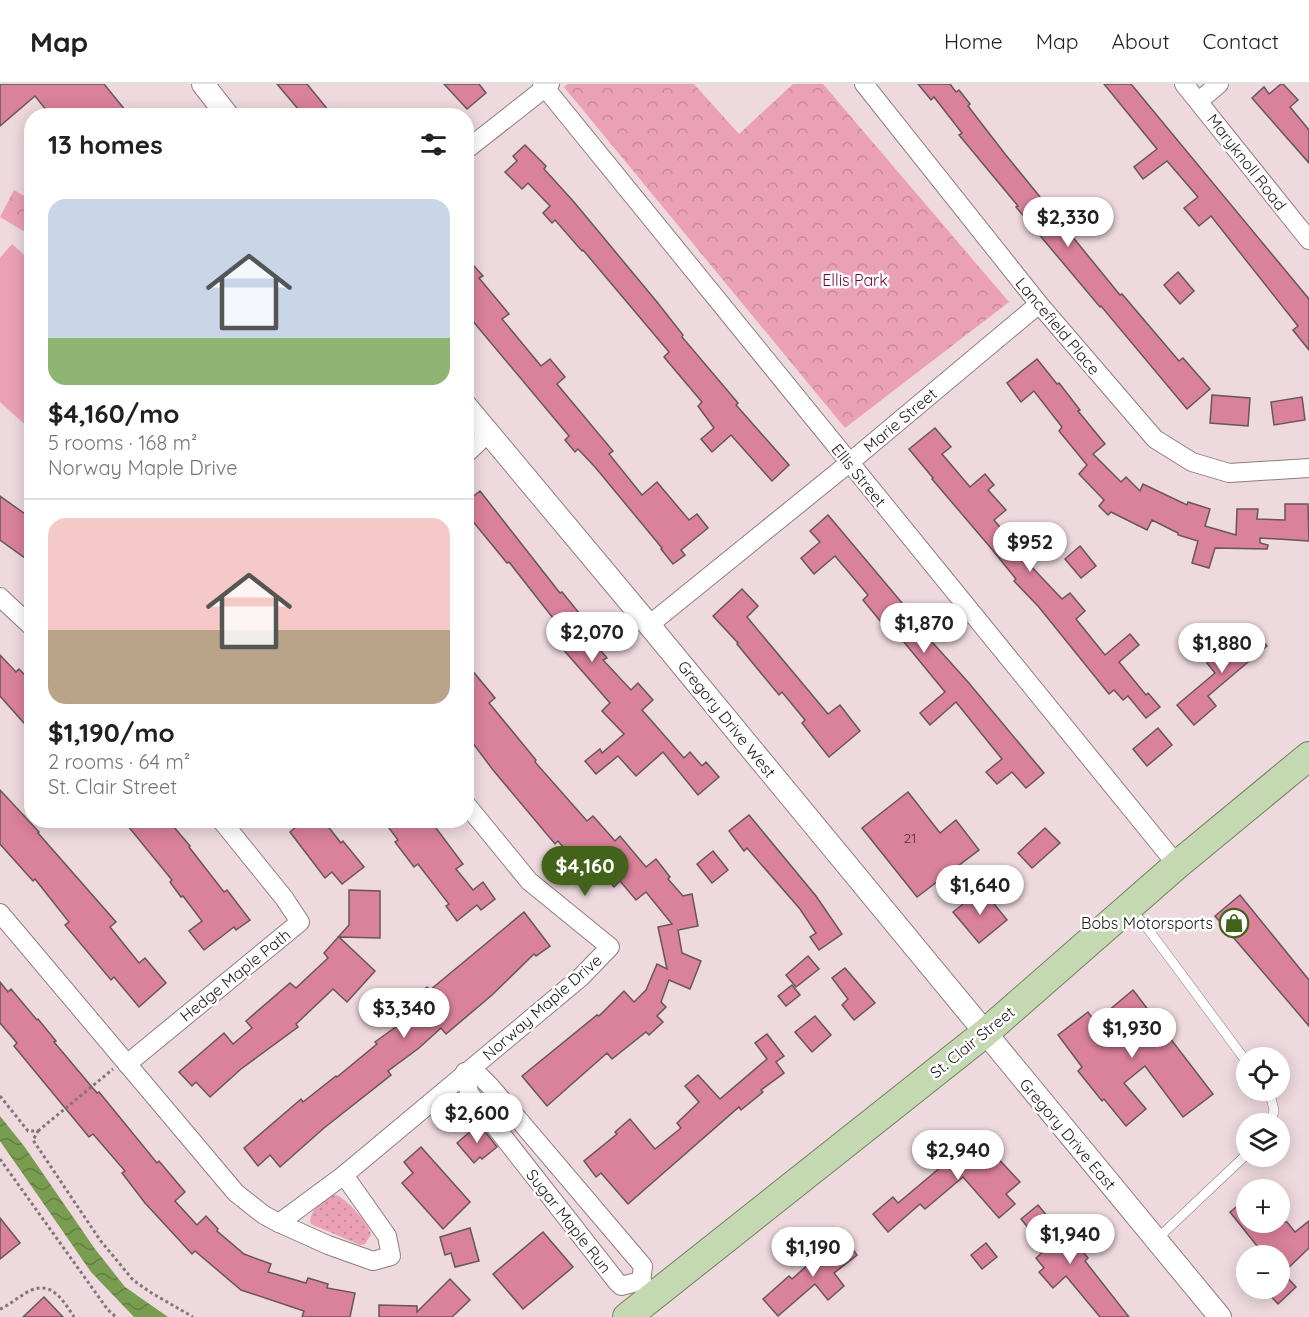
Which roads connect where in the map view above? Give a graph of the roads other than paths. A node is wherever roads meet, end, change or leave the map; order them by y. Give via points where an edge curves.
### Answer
1 (203, 84) edge
2 (864, 84) edge
3 (1184, 84) edge
4 (1219, 84) edge
5 (546, 85) edge
6 (1198, 101) junction
7 (222, 108) edge
8 (474, 144) edge
9 (1309, 240) edge
10 (1039, 304) junction
11 (474, 415) edge
12 (489, 432) junction
13 (474, 446) edge
14 (849, 463) junction
15 (1309, 468) edge
16 (0, 597) edge
17 (24, 620) edge
18 (649, 625) junction
19 (1309, 756) edge
20 (474, 814) edge
21 (227, 828) edge
22 (1177, 865) junction
23 (1129, 907) junction
24 (0, 913) edge
25 (985, 1033) junction
26 (1236, 1048) edge
27 (125, 1062) junction
28 (465, 1072) junction
29 (1236, 1164) edge
30 (344, 1175) junction
31 (279, 1223) junction
32 (1156, 1240) junction
33 (646, 1288) junction
34 (627, 1317) edge
35 (1220, 1317) edge

1 - 7 street
2 - 10 street, Lancefield Place
3 - 6 street, Maryknoll Road
4 - 6 street
5 - 8 street
5 - 14 street, Ellis Street
6 - 9 street, Maryknoll Road
10 - 14 street, Marie Street
10 - 15 street, Lancefield Place via 1155,440 1192,462 1229,473
11 - 12 street, Gregory Drive West
12 - 13 street
12 - 18 street, Gregory Drive West
14 - 18 street, Marie Street
14 - 22 street, Ellis Street
16 - 17 street
18 - 25 street, Gregory Drive West
19 - 22 main road, St. Clair Street
20 - 28 street, Norway Maple Drive via 529,881 610,947 581,977
21 - 27 street, Hedge Maple Path via 300,922
22 - 23 main road, St. Clair Street
23 - 25 main road, St. Clair Street
23 - 26 lane
24 - 27 street
25 - 32 street, Gregory Drive East
25 - 33 main road, St. Clair Street
27 - 31 street via 236,1193
28 - 30 street, Norway Maple Drive
28 - 33 street, Sugar Maple Run via 480,1076 490,1086 643,1266
28 - 33 street, Sugar Maple Run via 469,1093 617,1282 621,1286
29 - 32 lane
30 - 31 street, Norway Maple Drive
30 - 31 street via 387,1236 391,1256 373,1261
32 - 35 street, Gregory Drive East
33 - 34 main road, St. Clair Street

